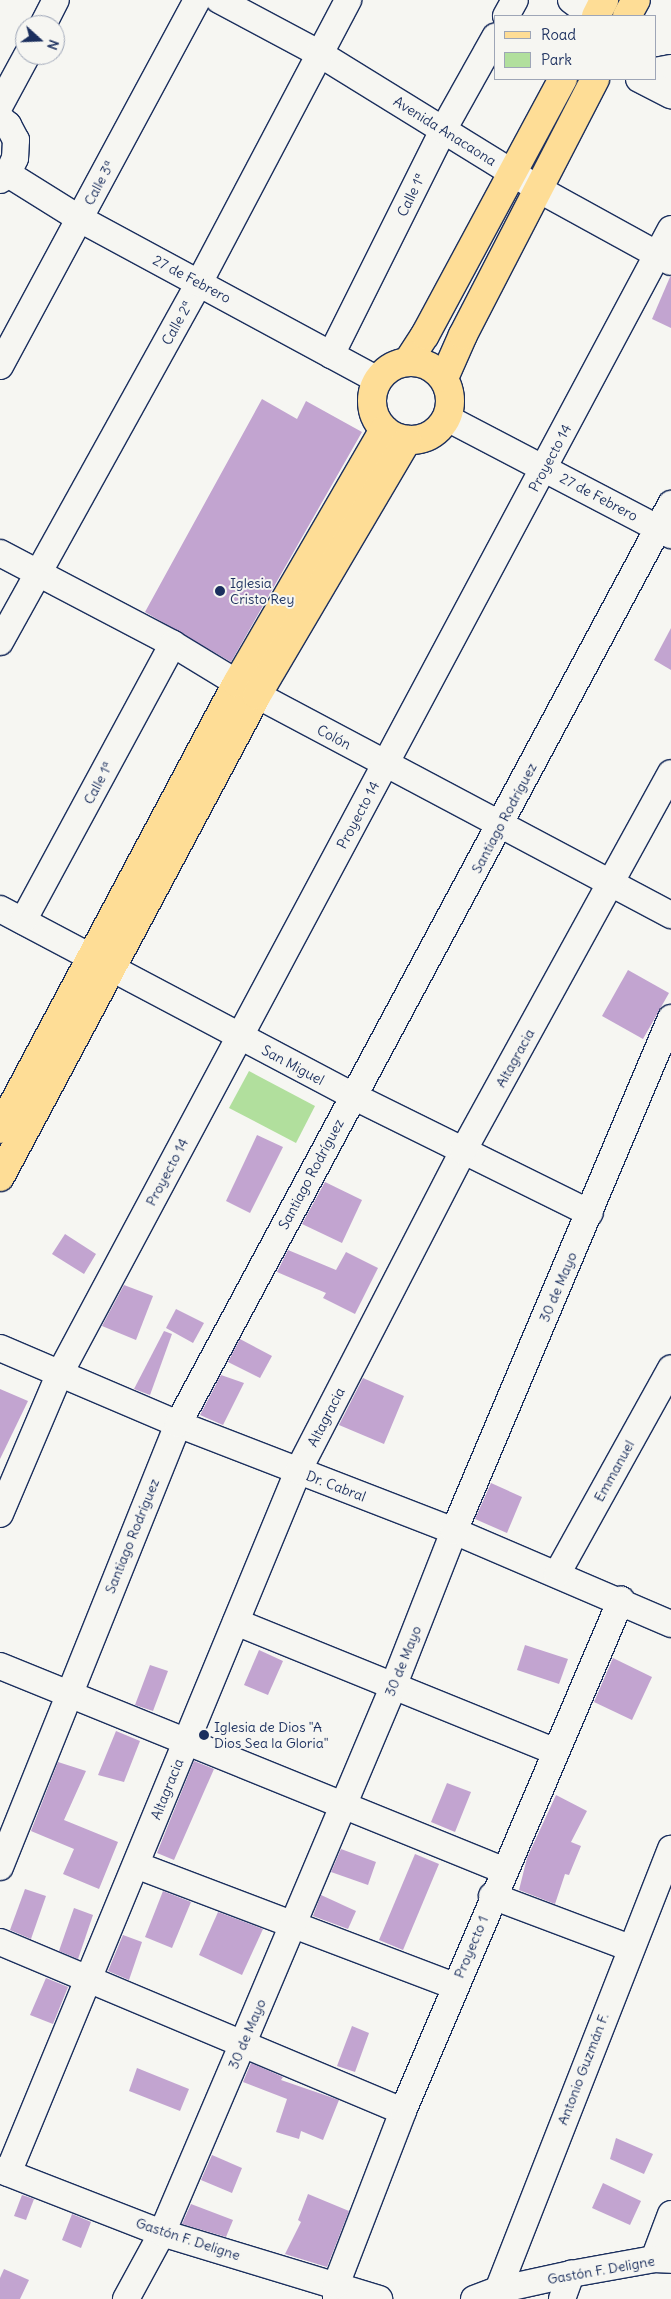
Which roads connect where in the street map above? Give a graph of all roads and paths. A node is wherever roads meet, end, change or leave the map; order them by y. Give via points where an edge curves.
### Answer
1 (56, 0) edge
2 (197, 0) edge
3 (219, 0) edge
4 (348, 0) edge
5 (516, 0) edge
6 (570, 0) edge
7 (604, 0) edge
8 (636, 0) edge
9 (48, 15) edge
10 (507, 15) edge
11 (592, 15) edge
12 (595, 15) edge
13 (628, 15) edge
14 (493, 41) edge
15 (320, 54) junction
16 (21, 65) edge
17 (671, 68) edge
18 (656, 70) edge
19 (562, 80) edge
20 (595, 80) edge
21 (641, 80) edge
22 (671, 95) edge
23 (0, 105) edge
24 (0, 118) edge
25 (443, 130) junction
26 (513, 173) junction
27 (4, 177) edge
28 (540, 190) junction
29 (80, 219) junction
30 (671, 229) edge
31 (665, 259) edge
32 (199, 283) junction
33 (332, 355) junction
34 (408, 361) junction
35 (0, 366) edge
36 (444, 378) junction
37 (378, 380) junction
38 (447, 418) junction
39 (395, 435) junction
40 (544, 468) junction
41 (671, 504) edge
42 (664, 532) edge
43 (0, 553) edge
44 (37, 573) junction
45 (0, 642) edge
46 (173, 644) junction
47 (247, 689) junction
48 (385, 764) junction
49 (671, 774) edge
50 (501, 826) junction
51 (612, 883) junction
52 (0, 909) edge
53 (671, 915) edge
54 (23, 921) junction
55 (102, 962) junction
56 (671, 1018) edge
57 (239, 1036) junction
58 (664, 1059) edge
59 (353, 1096) junction
60 (0, 1129) edge
61 (463, 1151) junction
62 (0, 1177) edge
63 (590, 1213) junction
64 (0, 1348) edge
65 (671, 1368) edge
66 (59, 1375) junction
67 (178, 1424) junction
68 (298, 1471) junction
69 (0, 1514) edge
70 (454, 1531) junction
71 (557, 1574) junction
72 (621, 1600) junction
73 (236, 1622) junction
74 (670, 1622) edge
75 (0, 1666) edge
76 (393, 1687) junction
77 (68, 1693) junction
78 (187, 1741) junction
79 (556, 1752) junction
80 (344, 1805) junction
81 (671, 1849) edge
82 (136, 1865) junction
83 (0, 1867) edge
84 (503, 1870) junction
85 (492, 1896) junction
86 (292, 1924) junction
87 (0, 1942) edge
88 (630, 1948) junction
89 (90, 1980) junction
90 (455, 1986) junction
91 (242, 2045) junction
92 (402, 2111) junction
93 (4, 2171) edge
94 (671, 2214) edge
95 (162, 2233) junction
96 (663, 2260) edge
97 (571, 2274) junction
98 (498, 2290) junction
99 (336, 2292) edge
100 (126, 2299) edge
101 (379, 2299) edge
102 (474, 2299) edge
103 (562, 2299) edge

1 - 9 street
2 - 29 street, Calle 3ª
3 - 15 street, Avenida Anacaona
4 - 15 street, Calle 2ª
5 - 10 street
6 - 11 street
7 - 12 main road
8 - 13 main road
14 - 25 street, Calle 1ª
15 - 25 street, Avenida Anacaona
15 - 32 street, Calle 2ª
16 - 23 street
17 - 18 street
19 - 26 main road
20 - 28 main road
21 - 22 street
24 - 27 street via 16,140 15,158
25 - 26 street, Avenida Anacaona
25 - 33 street, Calle 1ª
26 - 28 street, Avenida Anacaona
26 - 34 main road via 426,335
27 - 29 street, 27 de Febrero
28 - 31 street, Avenida Anacaona
28 - 36 main road via 463,335
29 - 32 street, 27 de Febrero
29 - 35 street, Calle 3ª
30 - 31 street, Proyecto 14
31 - 40 street, Proyecto 14
32 - 33 street, 27 de Febrero
32 - 44 street, Calle 2ª
33 - 37 street, 27 de Febrero
34 - 36 main road via 422,362
34 - 37 main road via 391,367
36 - 38 main road via 451,398
37 - 39 main road via 372,397 374,414
38 - 39 main road via 430,435
38 - 40 street, 27 de Febrero
39 - 47 main road
40 - 42 street, 27 de Febrero
40 - 48 street, Proyecto 14
41 - 42 street, Santiago Rodríguez
42 - 50 street, Santiago Rodríguez
43 - 44 street, Colón
44 - 45 street, Calle 2ª
44 - 46 street, Colón
46 - 47 street, Colón
46 - 54 street, Calle 1ª
47 - 48 street, Colón
47 - 55 main road
48 - 50 street, Colón
48 - 57 street, Proyecto 14
49 - 51 street, Altagracia
50 - 51 street, Colón
50 - 59 street, Santiago Rodríguez
51 - 53 street, Colón
51 - 61 street, Altagracia
52 - 54 street, San Miguel
54 - 55 street, San Miguel
55 - 57 street, San Miguel
55 - 60 main road
55 - 62 main road
56 - 58 street, 30 de Mayo
57 - 59 street, San Miguel
57 - 66 street, Proyecto 14
58 - 63 street, 30 de Mayo
59 - 61 street, San Miguel
59 - 67 street, Santiago Rodríguez
61 - 63 street, San Miguel
61 - 68 street, Altagracia
63 - 70 street, 30 de Mayo
64 - 66 street, Dr. Cabral
65 - 71 street, Emmanuel
66 - 67 street, Dr. Cabral
66 - 69 street, Proyecto 14
67 - 68 street, Dr. Cabral
67 - 77 street, Santiago Rodríguez
68 - 70 street, Dr. Cabral
68 - 73 street, Altagracia
70 - 71 street, Dr. Cabral
70 - 76 street, 30 de Mayo
71 - 72 street, Dr. Cabral
72 - 74 street, Dr. Cabral
72 - 79 street, Proyecto 1
73 - 76 street
73 - 78 street, Altagracia
75 - 77 street
76 - 79 street
76 - 80 street, 30 de Mayo
77 - 78 street
77 - 83 street, Santiago Rodríguez
78 - 80 street
78 - 82 street, Altagracia
79 - 84 street, Proyecto 1
80 - 84 street
80 - 86 street, 30 de Mayo
81 - 88 street, Antonio Guzmán F.
82 - 86 street
82 - 89 street, Altagracia
84 - 85 street, Proyecto 1
85 - 88 street
85 - 90 street, Proyecto 1
86 - 90 street
86 - 91 street, 30 de Mayo
87 - 89 street
88 - 98 street, Antonio Guzmán F.
89 - 91 street
89 - 93 street, Altagracia
90 - 92 street, Proyecto 1
91 - 92 street
91 - 95 street, 30 de Mayo
92 - 99 street, Proyecto 1
93 - 95 street, Gastón F. Deligne
94 - 96 street
95 - 99 street, Gastón F. Deligne
95 - 100 street, 30 de Mayo
96 - 97 street, Gastón F. Deligne
97 - 98 street, Gastón F. Deligne
97 - 103 street
98 - 102 street, Gastón F. Deligne
99 - 101 street, Gastón F. Deligne

